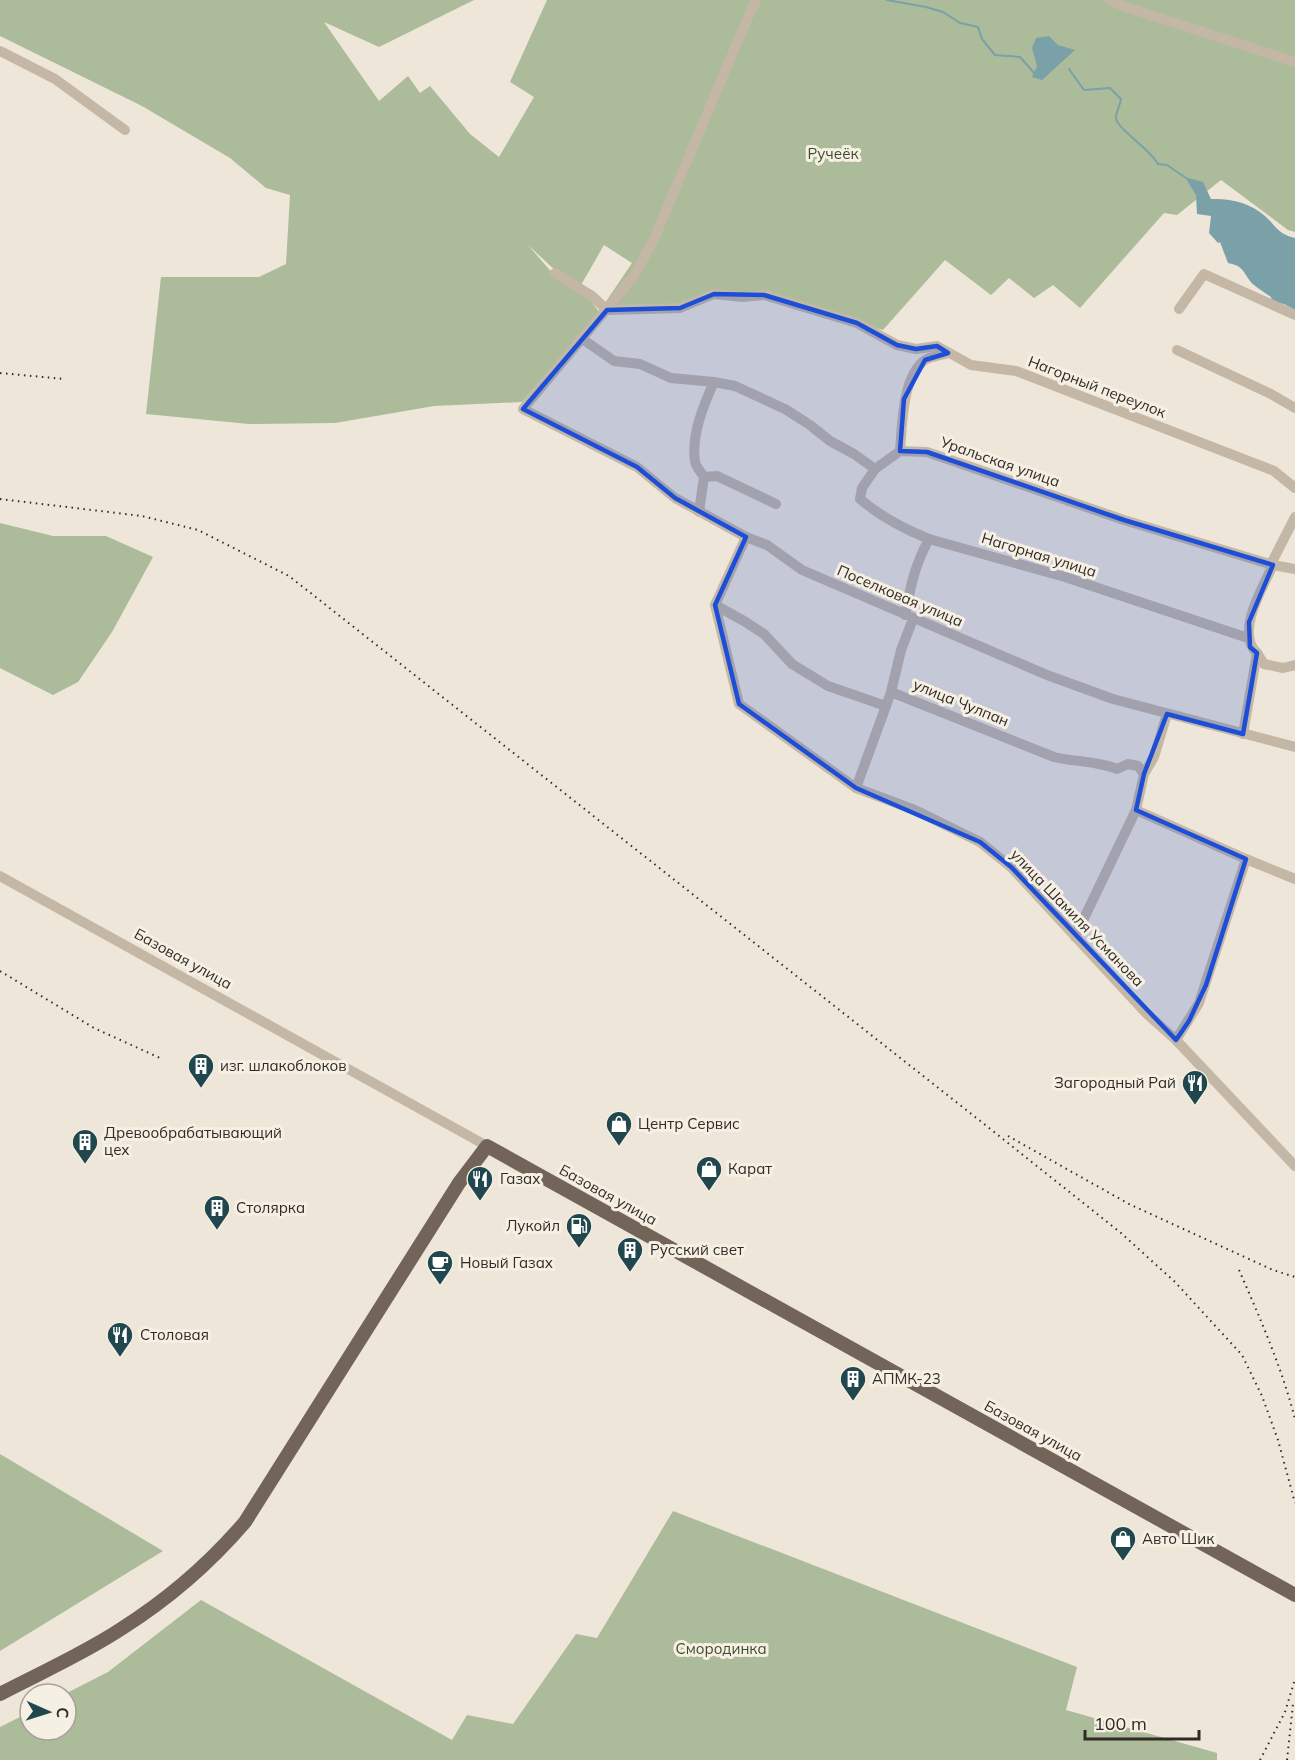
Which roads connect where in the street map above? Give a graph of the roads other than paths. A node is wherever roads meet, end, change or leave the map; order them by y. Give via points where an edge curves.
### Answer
1 (1110, 0) edge
2 (756, 2) dead end
3 (0, 51) edge
4 (1295, 62) edge
5 (125, 130) dead end
6 (555, 273) dead end
7 (1179, 309) dead end
8 (607, 310) junction
9 (1295, 315) edge
10 (581, 338) junction
11 (1177, 350) dead end
12 (948, 353) junction
13 (714, 382) junction
14 (1295, 408) edge
15 (900, 451) junction
16 (875, 469) junction
17 (704, 477) junction
18 (1295, 488) edge
19 (776, 504) dead end
20 (699, 512) junction
21 (1295, 517) edge
22 (746, 537) junction
23 (929, 539) junction
24 (1272, 564) junction
25 (1295, 569) edge
26 (715, 605) junction
27 (909, 617) junction
28 (1248, 638) junction
29 (1257, 653) junction
30 (1295, 666) edge
31 (891, 692) junction
32 (886, 706) junction
33 (1167, 714) junction
34 (1243, 734) junction
35 (1295, 747) edge
36 (1144, 774) junction
37 (856, 788) junction
38 (1136, 810) junction
39 (1246, 859) junction
40 (0, 876) edge
41 (1295, 879) edge
42 (1075, 937) junction
43 (1176, 1040) junction
44 (487, 1146) junction
45 (1295, 1166) edge
46 (1295, 1595) edge
47 (0, 1694) edge

1 - 4 street
2 - 8 street via 654,239 634,276
3 - 5 street via 55,79
6 - 8 street
7 - 9 street via 1204,274
8 - 10 street
8 - 12 street, Нагорный переулок via 680,308 714,294 764,295 857,323 897,345 916,349 937,346
10 - 13 street via 614,361 640,364 671,378
10 - 20 street, Поселковая улица via 524,409 637,467
11 - 14 street
12 - 15 street via 925,360 915,373 904,399
12 - 18 street, Нагорный переулок via 971,365 1016,371 1231,454 1274,471
13 - 16 street via 735,386 785,409
13 - 17 street via 701,412 696,437 694,462
15 - 16 street
15 - 24 street, Уральская улица via 927,452 1124,520
16 - 23 street, Нагорная улица via 862,488 860,499 882,516
17 - 19 street via 717,476
17 - 20 street
20 - 22 street, Поселковая улица
21 - 24 street
22 - 26 street
22 - 27 street, Поселковая улица via 767,545 802,570
23 - 27 street via 912,576
23 - 28 street, Нагорная улица via 1065,577
24 - 25 street, Уральская улица
24 - 28 street via 1249,622
26 - 32 street via 764,634 792,664 828,686
26 - 37 street, улица Шамиля Усманова via 739,704
27 - 31 street
27 - 33 street, Поселковая улица via 1047,675
28 - 29 street
29 - 30 street via 1264,664
29 - 34 street
31 - 32 street, улица Чулпан
31 - 36 street, улица Чулпан via 1054,757 1117,769 1128,764 1138,766
32 - 37 street, улица Чулпан
33 - 34 street, Поселковая улица
33 - 36 street via 1154,757
34 - 35 street, Поселковая улица
36 - 38 street
37 - 42 street, улица Шамиля Усманова via 915,810 980,842 1011,867
38 - 39 street
38 - 42 street
39 - 41 street
39 - 43 street via 1199,1003
40 - 44 street, Базовая улица
42 - 43 street, улица Шамиля Усманова
43 - 45 street, улица Шамиля Усманова
44 - 46 main road, Базовая улица
44 - 47 main road via 453,1192 245,1522 225,1545 165,1599 119,1631

